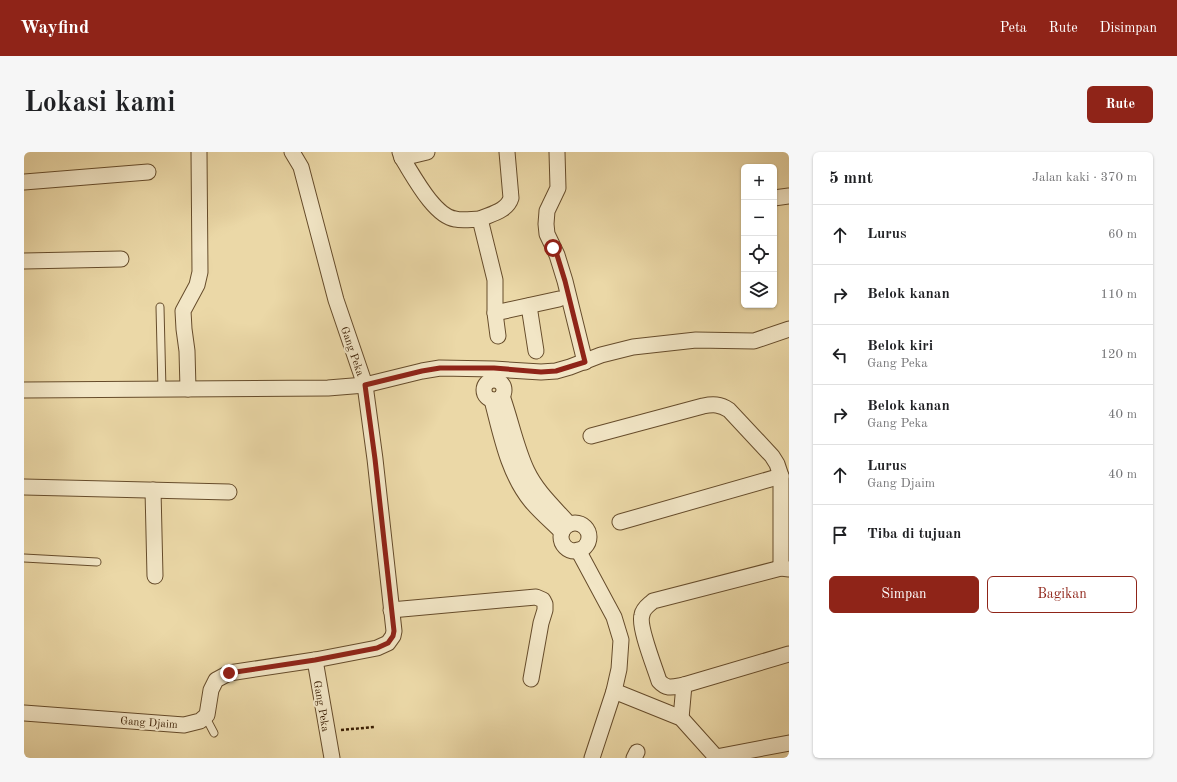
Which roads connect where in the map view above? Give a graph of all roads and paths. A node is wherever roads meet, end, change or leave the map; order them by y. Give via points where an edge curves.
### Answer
1 (199, 152) edge
2 (292, 152) edge
3 (426, 152) edge
4 (506, 152) edge
5 (557, 152) edge
6 (401, 155) edge
7 (148, 172) dead end
8 (24, 182) edge
9 (789, 196) edge
10 (777, 198) edge
11 (480, 219) junction
12 (121, 259) dead end
13 (24, 261) edge
14 (559, 299) dead end
15 (528, 306) junction
16 (160, 307) dead end
17 (495, 313) junction
18 (789, 329) edge
19 (498, 336) dead end
20 (536, 351) dead end
21 (585, 362) junction
22 (494, 374) junction
23 (365, 385) junction
24 (188, 389) junction
25 (24, 390) edge
26 (162, 390) junction
27 (591, 436) dead end
28 (781, 476) junction
29 (24, 486) edge
30 (153, 490) junction
31 (229, 492) dead end
32 (620, 522) dead end
33 (566, 528) junction
34 (578, 550) junction
35 (24, 558) edge
36 (97, 562) dead end
37 (785, 569) edge
38 (156, 576) dead end
39 (391, 610) junction
40 (789, 654) edge
41 (315, 660) junction
42 (531, 679) dead end
43 (684, 685) junction
44 (614, 691) junction
45 (24, 713) edge
46 (205, 716) junction
47 (681, 718) junction
48 (374, 727) dead end
49 (326, 731) junction
50 (214, 733) dead end
51 (789, 743) edge
52 (716, 757) edge
53 (332, 758) edge
54 (592, 758) edge

1 - 24 street via 200,272 197,286 184,311
2 - 23 street, Gang Peka via 301,167 336,300
3 - 6 street
4 - 11 street via 511,198 506,207
5 - 21 street via 558,188 547,211 547,234 565,281
6 - 11 street via 441,213 454,219
7 - 8 street
9 - 10 street
11 - 17 street via 495,280
12 - 13 street
14 - 15 street
15 - 17 street
15 - 20 street
16 - 26 lane
17 - 19 street
18 - 21 street via 754,341 696,340 633,347
21 - 22 street via 556,371
22 - 23 street via 440,368
22 - 33 street via 484,391 487,397 497,398 515,457 514,474
23 - 24 street via 328,388
23 - 39 street, Gang Peka
24 - 26 street
25 - 26 street
27 - 28 street via 692,408 713,404 723,406 772,456
28 - 32 street
28 - 37 street
29 - 30 street
30 - 31 street
30 - 38 street
33 - 34 street via 561,538 563,544 572,550
33 - 34 street via 575,522 586,527 589,532 588,544
34 - 44 street via 614,617 620,640 619,669
35 - 36 lane
37 - 43 street via 653,601 645,607 641,616 642,627 659,681 664,686
39 - 41 street, Gang Peka via 394,631 388,643 377,648
39 - 42 street via 536,597 543,600 545,610
40 - 43 street
41 - 46 street via 229,673 216,680
41 - 49 street, Gang Peka
43 - 47 street
44 - 47 street
44 - 54 street
45 - 46 street, Gang Djaim via 184,725 200,721
46 - 50 lane
47 - 52 street
48 - 49 path
49 - 53 street, Gang Peka
51 - 52 street

